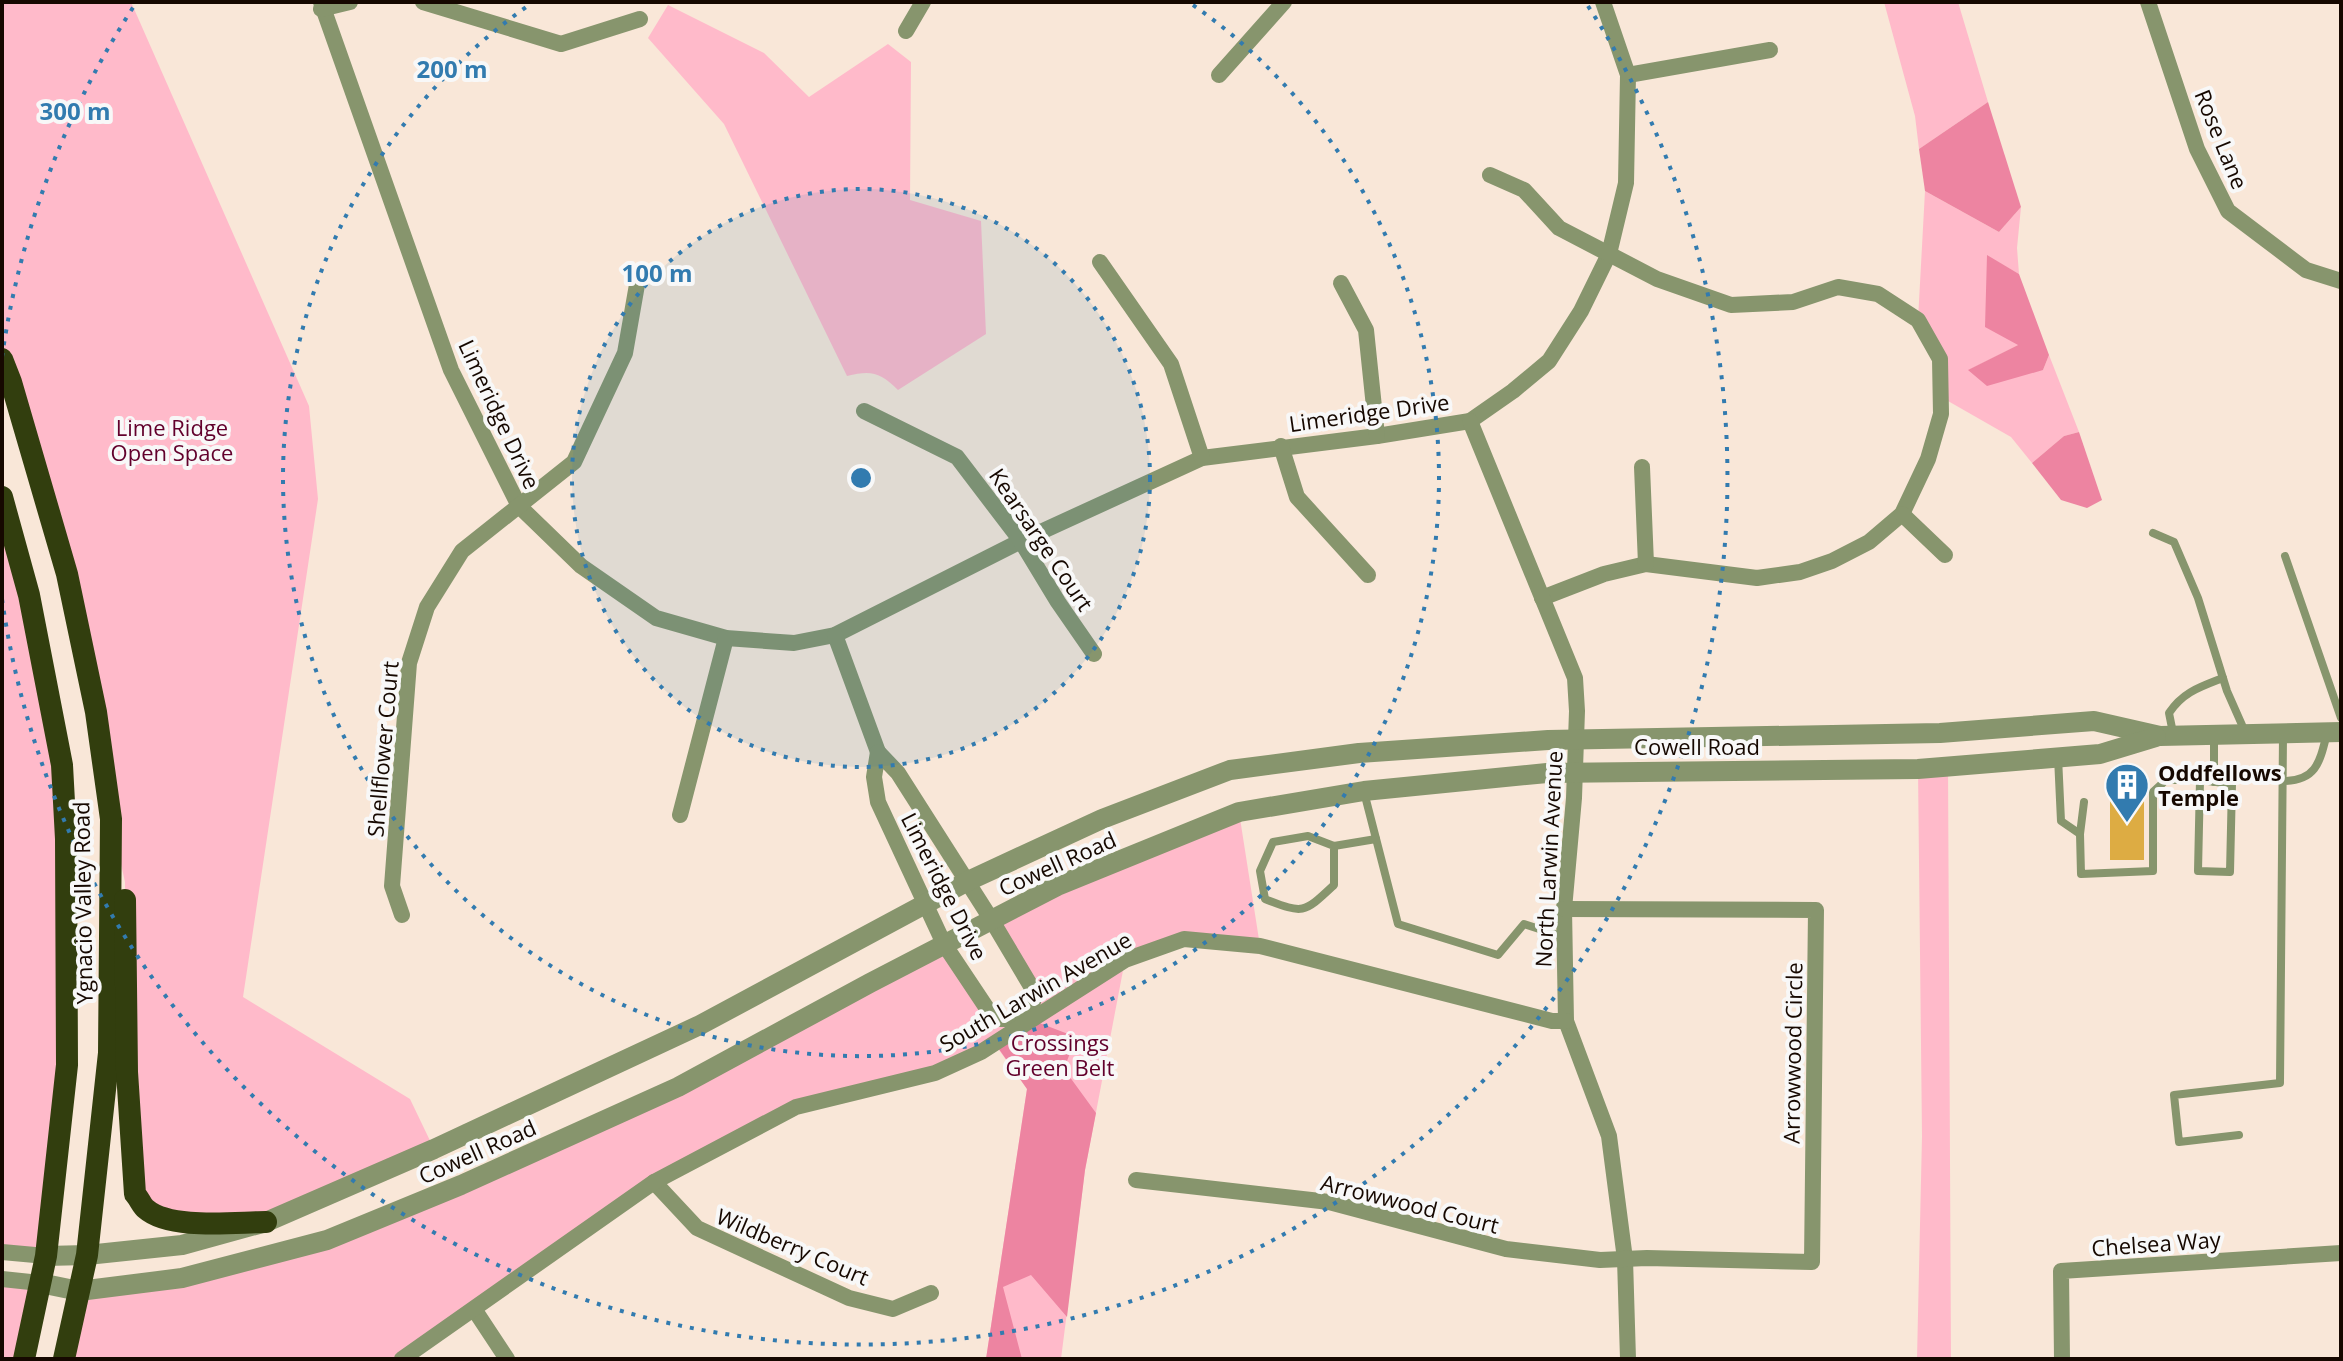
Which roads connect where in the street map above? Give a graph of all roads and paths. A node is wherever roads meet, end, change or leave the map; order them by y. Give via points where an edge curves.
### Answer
1 (350, 2) edge
2 (423, 2) edge
3 (923, 2) edge
4 (1284, 2) edge
5 (1603, 2) edge
6 (2148, 2) edge
7 (321, 6) edge
8 (640, 19) dead end
9 (906, 31) dead end
10 (1770, 50) dead end
11 (1219, 75) dead end
12 (1628, 75) junction
13 (1490, 175) dead end
14 (1609, 254) junction
15 (1100, 262) dead end
16 (638, 279) dead end
17 (2341, 281) edge
18 (1341, 283) dead end
19 (2, 359) edge
20 (864, 411) dead end
21 (1470, 421) junction
22 (1377, 436) junction
23 (1281, 446) junction
24 (1202, 458) junction
25 (1642, 467) dead end
26 (2, 497) edge
27 (519, 506) junction
28 (1902, 514) junction
29 (2153, 533) dead end
30 (1021, 541) junction
31 (1945, 555) dead end
32 (2285, 556) dead end
33 (1646, 564) junction
34 (1368, 575) dead end
35 (1542, 598) junction
36 (835, 635) junction
37 (726, 638) junction
38 (1094, 654) dead end
39 (2223, 678) junction
40 (2336, 728) edge
41 (2214, 735) junction
42 (2246, 735) junction
43 (2283, 735) junction
44 (2167, 736) junction
45 (1576, 739) junction
46 (878, 752) junction
47 (2058, 756) junction
48 (1575, 772) junction
49 (2200, 780) junction
50 (2283, 781) junction
51 (2214, 782) junction
52 (1364, 791) junction
53 (2084, 802) dead end
54 (680, 815) dead end
55 (111, 819) junction
56 (2080, 834) junction
57 (1376, 839) junction
58 (1334, 846) junction
59 (968, 881) junction
60 (927, 904) junction
61 (1564, 909) junction
62 (402, 915) dead end
63 (991, 919) junction
64 (1564, 937) junction
65 (944, 944) junction
66 (1029, 1019) junction
67 (1566, 1021) junction
68 (2239, 1135) dead end
69 (1136, 1180) dead end
70 (654, 1182) junction
71 (266, 1222) junction
72 (2, 1252) edge
73 (2341, 1253) edge
74 (87, 1255) junction
75 (46, 1256) junction
76 (1625, 1259) junction
77 (2, 1279) edge
78 (40, 1283) junction
79 (79, 1291) junction
80 (931, 1293) dead end
81 (474, 1309) junction
82 (24, 1359) edge
83 (64, 1359) edge
84 (402, 1359) edge
85 (507, 1359) edge
86 (1628, 1359) edge
87 (2062, 1359) edge

1 - 7 street
2 - 8 street via 561,44
3 - 9 street
4 - 11 street
5 - 12 street, Limeridge Drive
6 - 17 street, Rose Lane via 2197,149 2228,211 2306,270
7 - 27 street, Limeridge Drive via 451,370
10 - 12 street
12 - 14 street, Limeridge Drive via 1626,183
13 - 14 street via 1524,190 1559,228
14 - 21 street, Limeridge Drive via 1549,361
14 - 28 street via 1657,279 1731,305 1793,302 1838,287 1878,294 1918,320 1940,359 1941,414 1928,459
15 - 24 street via 1171,364
16 - 27 street, Shellflower Court via 625,353 574,462
18 - 22 street via 1366,330
19 - 55 highway, Ygnacio Valley Road via 67,574 96,712
20 - 30 street, Kearsarge Court via 957,457
21 - 22 street, Limeridge Drive
21 - 35 street, North Larwin Avenue
22 - 23 street, Limeridge Drive
23 - 24 street, Limeridge Drive
23 - 34 street via 1297,497
24 - 30 street, Limeridge Drive
25 - 33 street
26 - 75 highway, Ygnacio Valley Road via 29,595 62,765 67,1065
27 - 37 street, Limeridge Drive via 581,566 656,618
27 - 62 street, Shellflower Court via 462,551 427,607 409,663 392,886
28 - 31 street
28 - 33 street via 1869,542 1800,572 1757,578
29 - 39 lane via 2174,542
30 - 36 street, Limeridge Drive
30 - 38 street, Kearsarge Court
32 - 40 lane
33 - 35 street
35 - 45 street, North Larwin Avenue via 1575,678
36 - 37 street, Limeridge Drive via 794,643
36 - 46 street, Limeridge Drive
37 - 54 street
39 - 42 lane
39 - 44 lane via 2177,701 2169,713
40 - 43 street, Cowell Road
40 - 50 lane via 2320,764 2300,781
41 - 42 street, Cowell Road
41 - 44 street, Cowell Road
41 - 51 lane
42 - 43 street, Cowell Road
43 - 50 lane
44 - 45 street, Cowell Road via 2094,721 1940,733
44 - 47 street, Cowell Road via 2100,754
45 - 48 street, North Larwin Avenue
45 - 59 street, Cowell Road via 1359,753 1230,770 1102,819
46 - 59 street, Limeridge Drive via 898,773
46 - 60 street, Limeridge Drive via 878,802
47 - 48 street, Cowell Road via 1918,769
47 - 56 lane via 2061,821
48 - 52 street, Cowell Road
48 - 61 street, North Larwin Avenue
49 - 51 lane
49 - 51 lane via 2198,871 2230,872 2232,784
49 - 56 lane via 2166,780 2153,792 2153,871 2081,874
50 - 68 lane via 2280,1083 2174,1095 2179,1142
52 - 57 lane
52 - 63 street, Cowell Road via 1239,812 1057,886
53 - 56 lane
55 - 71 highway via 125,882 127,1072 135,1194 146,1209 190,1223
55 - 74 highway, Ygnacio Valley Road via 109,1053
57 - 58 lane
57 - 64 lane via 1398,924 1498,955 1524,924
58 - 58 lane via 1334,885 1309,908 1293,910 1265,899 1260,871 1273,842 1308,836
59 - 60 street, Cowell Road
59 - 63 street, Limeridge Drive
60 - 65 street, Limeridge Drive
60 - 71 street, Cowell Road via 700,1025
61 - 64 street, North Larwin Avenue
61 - 76 street, Arrowwood Circle via 1816,910 1812,1262
63 - 65 street, Cowell Road
63 - 66 street, Limeridge Drive via 1035,993
64 - 67 street, North Larwin Avenue
65 - 66 street, Limeridge Drive via 994,1019
65 - 79 street, Cowell Road via 678,1087 327,1240 182,1278
66 - 67 street, South Larwin Avenue via 1125,960 1184,939 1260,946
66 - 70 street, South Larwin Avenue via 981,1052 935,1073 796,1107
67 - 76 street, North Larwin Avenue via 1609,1136
69 - 76 street, Arrowwood Court via 1329,1202 1506,1249
70 - 80 street, Wildberry Court via 697,1228 849,1298 893,1309
70 - 81 street, South Larwin Avenue
71 - 74 street, Cowell Road via 182,1245
72 - 75 street
73 - 87 street, Chelsea Way via 2061,1271
74 - 75 street, Cowell Road
74 - 79 highway, Ygnacio Valley Road
75 - 78 highway, Ygnacio Valley Road
76 - 86 street, North Larwin Avenue
77 - 78 street
78 - 79 street, Cowell Road
78 - 82 highway, Ygnacio Valley Road
79 - 83 highway, Ygnacio Valley Road
81 - 84 street, South Larwin Avenue
81 - 85 street

